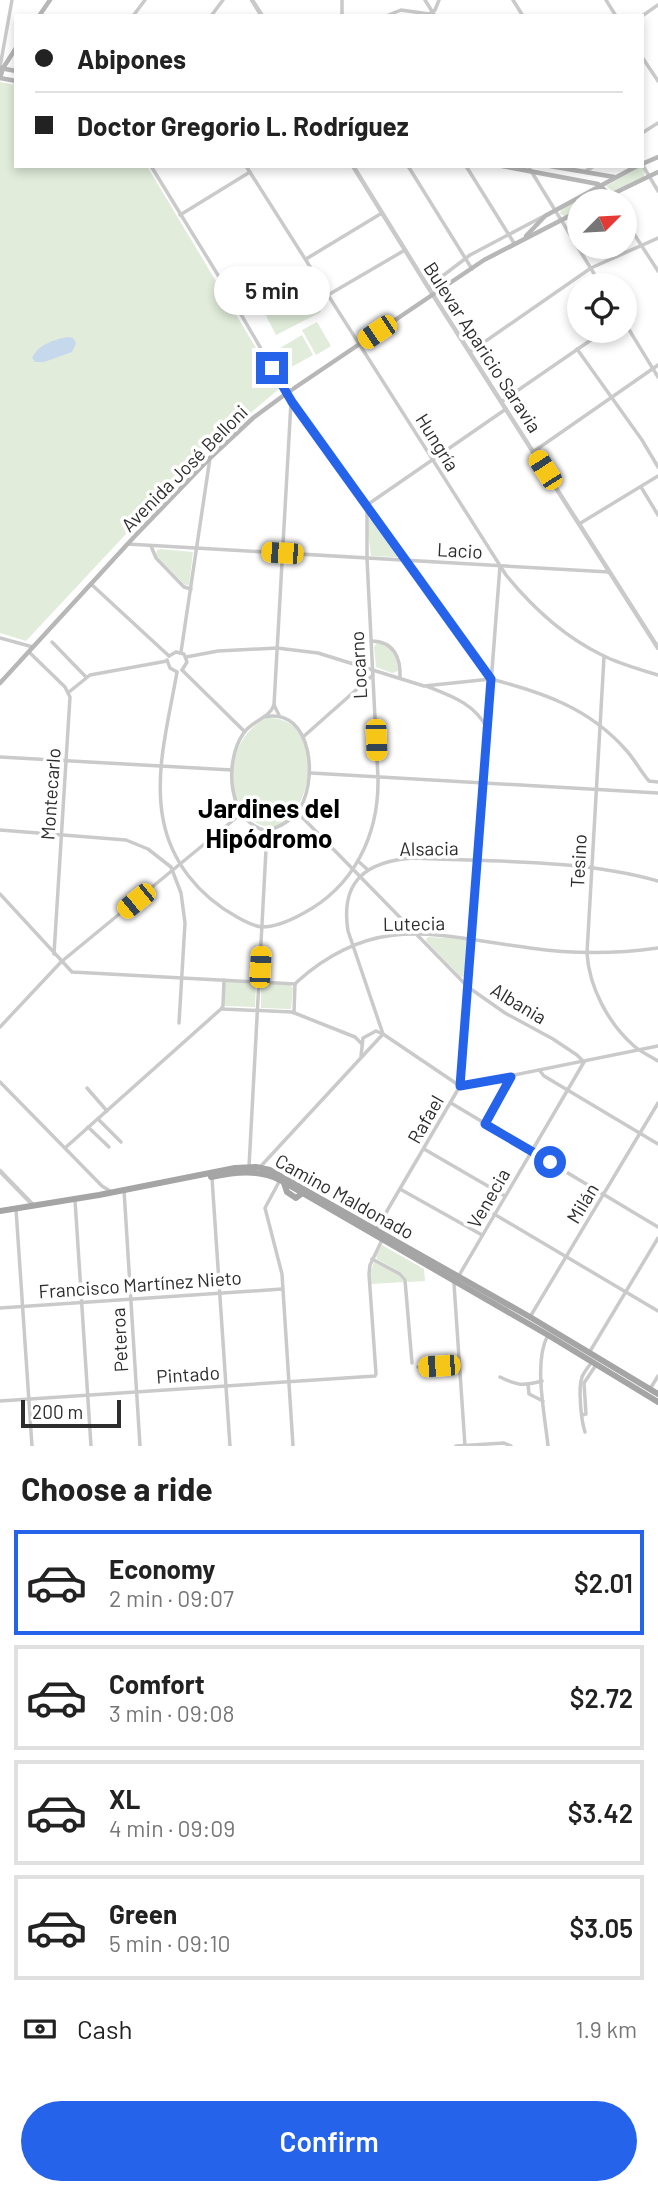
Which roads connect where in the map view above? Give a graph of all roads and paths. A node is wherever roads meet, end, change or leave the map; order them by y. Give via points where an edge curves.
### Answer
1 (12, 0) edge
2 (425, 0) edge
3 (439, 0) edge
4 (391, 14) edge
5 (420, 14) edge
6 (434, 14) edge
7 (0, 20) edge
8 (8, 22) junction
9 (14, 51) edge
10 (644, 60) edge
11 (1, 72) edge
12 (658, 81) edge
13 (644, 167) edge
14 (152, 168) edge
15 (247, 168) edge
16 (354, 168) edge
17 (409, 168) edge
18 (467, 168) edge
19 (562, 168) edge
20 (591, 168) edge
21 (633, 168) edge
22 (530, 169) edge
23 (250, 172) junction
24 (585, 172) junction
25 (658, 172) edge
26 (649, 176) junction
27 (614, 177) junction
28 (601, 185) junction
29 (605, 189) edge
30 (622, 189) edge
31 (658, 191) edge
32 (556, 211) junction
33 (382, 213) junction
34 (180, 215) junction
35 (544, 217) junction
36 (567, 217) edge
37 (562, 220) junction
38 (509, 234) junction
39 (658, 238) edge
40 (523, 239) junction
41 (637, 240) edge
42 (514, 243) junction
43 (641, 246) junction
44 (405, 250) junction
45 (465, 258) junction
46 (306, 259) junction
47 (591, 268) junction
48 (472, 269) junction
49 (658, 271) edge
50 (594, 273) edge
51 (428, 287) junction
52 (328, 295) junction
53 (433, 295) junction
54 (587, 343) edge
55 (637, 343) edge
56 (359, 344) junction
57 (578, 349) junction
58 (470, 352) junction
59 (658, 365) edge
60 (653, 369) junction
61 (658, 377) edge
62 (286, 393) junction
63 (611, 398) junction
64 (292, 402) junction
65 (501, 402) junction
66 (506, 409) junction
67 (533, 452) junction
68 (210, 458) junction
69 (432, 459) junction
70 (658, 467) edge
71 (658, 476) edge
72 (641, 487) junction
73 (367, 505) junction
74 (658, 515) edge
75 (579, 524) junction
76 (134, 537) junction
77 (127, 544) junction
78 (142, 544) junction
79 (151, 546) junction
80 (197, 549) junction
81 (282, 553) junction
82 (368, 559) junction
83 (407, 561) junction
84 (500, 566) junction
85 (609, 572) junction
86 (91, 584) junction
87 (191, 589) junction
88 (0, 638) edge
89 (371, 641) junction
90 (52, 642) dead end
91 (657, 645) edge
92 (277, 648) junction
93 (31, 650) junction
94 (181, 652) junction
95 (604, 656) junction
96 (186, 657) junction
97 (168, 659) junction
98 (373, 668) junction
99 (180, 671) junction
100 (373, 675) junction
101 (658, 676) edge
102 (86, 677) junction
103 (400, 678) junction
104 (491, 679) junction
105 (0, 683) edge
106 (424, 686) junction
107 (69, 692) junction
108 (274, 705) junction
109 (280, 716) junction
110 (264, 717) junction
111 (600, 726) junction
112 (487, 729) junction
113 (244, 731) junction
114 (303, 737) junction
115 (0, 757) edge
116 (66, 761) junction
117 (162, 767) junction
118 (232, 770) junction
119 (311, 774) junction
120 (378, 778) junction
121 (658, 782) edge
122 (482, 784) junction
123 (596, 789) junction
124 (658, 793) edge
125 (297, 812) junction
126 (242, 813) junction
127 (0, 830) edge
128 (267, 831) junction
129 (62, 835) junction
130 (358, 861) junction
131 (478, 861) junction
132 (179, 864) junction
133 (592, 867) junction
134 (352, 869) junction
135 (173, 870) junction
136 (368, 870) junction
137 (360, 877) junction
138 (344, 880) junction
139 (658, 881) edge
140 (352, 887) junction
141 (0, 894) edge
142 (262, 927) junction
143 (416, 934) junction
144 (472, 939) junction
145 (352, 944) junction
146 (658, 948) edge
147 (587, 953) junction
148 (54, 954) junction
149 (61, 962) junction
150 (183, 977) junction
151 (224, 980) junction
152 (259, 982) junction
153 (295, 984) junction
154 (468, 987) junction
155 (221, 1009) junction
156 (257, 1010) junction
157 (294, 1013) junction
158 (376, 1017) junction
159 (179, 1023) dead end
160 (0, 1027) edge
161 (373, 1031) junction
162 (383, 1034) junction
163 (366, 1035) junction
164 (355, 1037) junction
165 (362, 1044) junction
166 (370, 1046) junction
167 (658, 1046) edge
168 (639, 1050) junction
169 (361, 1057) junction
170 (658, 1061) edge
171 (584, 1062) junction
172 (540, 1071) junction
173 (511, 1077) junction
174 (0, 1082) edge
175 (460, 1086) junction
176 (87, 1088) dead end
177 (568, 1091) junction
178 (451, 1103) junction
179 (658, 1103) edge
180 (107, 1111) junction
181 (98, 1119) junction
182 (485, 1124) junction
183 (88, 1127) junction
184 (640, 1133) junction
185 (121, 1142) dead end
186 (658, 1144) edge
187 (65, 1147) junction
188 (109, 1147) dead end
189 (424, 1149) junction
190 (531, 1151) junction
191 (249, 1167) junction
192 (260, 1167) junction
193 (0, 1171) edge
194 (212, 1174) junction
195 (282, 1182) junction
196 (102, 1186) junction
197 (400, 1189) junction
198 (124, 1190) junction
199 (305, 1192) junction
200 (113, 1193) junction
201 (604, 1194) junction
202 (99, 1195) junction
203 (505, 1196) junction
204 (75, 1200) junction
205 (35, 1206) junction
206 (16, 1209) junction
207 (0, 1211) edge
208 (494, 1214) junction
209 (658, 1227) edge
210 (375, 1230) junction
211 (482, 1235) junction
212 (658, 1238) edge
213 (382, 1240) junction
214 (566, 1257) junction
215 (372, 1259) junction
216 (457, 1279) junction
217 (282, 1289) junction
218 (220, 1292) junction
219 (626, 1292) junction
220 (131, 1299) junction
221 (82, 1303) junction
222 (23, 1306) junction
223 (0, 1308) edge
224 (658, 1311) edge
225 (530, 1317) junction
226 (548, 1335) junction
227 (591, 1359) junction
228 (412, 1363) dead end
229 (459, 1364) junction
230 (418, 1367) dead end
231 (658, 1376) edge
232 (500, 1377) dead end
233 (542, 1381) junction
234 (289, 1382) junction
235 (528, 1384) junction
236 (225, 1385) junction
237 (650, 1389) junction
238 (136, 1392) junction
239 (658, 1394) edge
240 (87, 1395) junction
241 (29, 1399) junction
242 (0, 1401) edge
243 (542, 1401) junction
244 (658, 1401) edge
245 (658, 1408) edge
246 (584, 1432) dead end
247 (508, 1445) edge
248 (32, 1446) edge
249 (90, 1446) edge
250 (139, 1446) edge
251 (229, 1446) edge
252 (293, 1446) edge
253 (456, 1446) edge
254 (465, 1446) edge
255 (548, 1446) edge

1 - 8 street
2 - 6 street
3 - 6 street
4 - 5 street via 401,10
7 - 8 street
8 - 11 street
9 - 11 main road
10 - 12 street
13 - 26 street
14 - 34 street
15 - 23 street, Hungría
16 - 33 street, Bulevar Aparicio Saravia
17 - 45 street
18 - 38 street
19 - 24 main road
20 - 24 street
21 - 27 main road, Avenida José Belloni
22 - 28 main road
22 - 32 street
23 - 34 street
23 - 46 street, Hungría
24 - 27 main road
25 - 26 main road
26 - 30 main road
26 - 31 street
27 - 28 main road, Avenida José Belloni
28 - 29 main road
28 - 32 main road, Avenida José Belloni
32 - 35 main road, Avenida José Belloni
32 - 37 street
33 - 44 street, Bulevar Aparicio Saravia
33 - 46 street
34 - 62 street
35 - 38 street, Avenida José Belloni
35 - 40 main road, Avenida José Belloni
36 - 37 main road, Avenida José Belloni
37 - 40 main road, Avenida José Belloni
37 - 47 street
38 - 42 street
38 - 45 street, Avenida José Belloni
39 - 43 street
40 - 42 main road, Avenida José Belloni
41 - 43 street
42 - 48 main road, Avenida José Belloni
43 - 47 street
43 - 49 street
44 - 51 street, Bulevar Aparicio Saravia
44 - 52 street
45 - 48 street
45 - 51 street, Avenida José Belloni
46 - 52 street, Hungría
47 - 50 street
47 - 58 street
48 - 53 main road, Avenida José Belloni
51 - 53 street, Bulevar Aparicio Saravia
52 - 56 street, Hungría
53 - 56 main road, Avenida José Belloni
53 - 58 street, Bulevar Aparicio Saravia
54 - 57 street
55 - 60 street
56 - 62 main road, Avenida José Belloni
56 - 69 street, Hungría
57 - 63 street
57 - 65 street
58 - 65 street, Bulevar Aparicio Saravia
59 - 60 street
60 - 61 street
60 - 63 street
62 - 64 street
62 - 68 main road, Avenida José Belloni
63 - 67 street
63 - 70 street
64 - 73 street
64 - 81 street
65 - 66 street, Bulevar Aparicio Saravia
66 - 67 street, Bulevar Aparicio Saravia
66 - 69 street
67 - 75 street, Bulevar Aparicio Saravia
68 - 76 main road, Avenida José Belloni
68 - 80 street
69 - 73 street
69 - 84 street, Hungría
71 - 72 street
72 - 74 street
72 - 75 street
73 - 82 street, Locarno
73 - 83 street
75 - 85 street, Bulevar Aparicio Saravia
76 - 77 main road, Avenida José Belloni
76 - 78 street, Lacio
77 - 78 street, Lacio
77 - 86 main road, Avenida José Belloni
78 - 79 street, Lacio
79 - 80 street, Lacio
79 - 87 street via 156,558
80 - 81 street, Lacio
80 - 87 street
81 - 82 street, Lacio
81 - 92 street
82 - 83 street, Lacio
82 - 89 street, Locarno
83 - 84 street, Lacio
83 - 104 street
84 - 85 street, Lacio
84 - 95 street, Hungría via 545,617
84 - 104 street
85 - 91 street, Bulevar Aparicio Saravia
86 - 93 main road, Avenida José Belloni
86 - 97 street
87 - 94 street
88 - 93 street
89 - 98 street, Locarno
89 - 103 street via 394,650
90 - 102 street
92 - 96 street
92 - 98 street
92 - 108 street
93 - 105 main road, Avenida José Belloni
93 - 107 street
94 - 96 street
94 - 97 street
95 - 101 street, Hungría
95 - 111 street, Tesino
96 - 99 street via 187,664
97 - 99 street via 170,668
97 - 102 street
98 - 100 street, Locarno
98 - 103 street
99 - 113 street
99 - 117 street
100 - 114 street
100 - 120 street, Locarno
102 - 107 street
103 - 106 street
104 - 106 street
104 - 111 street via 554,698
104 - 112 street
106 - 112 street via 467,704
107 - 116 street, Montecarlo
108 - 109 street
108 - 110 street
109 - 110 street
109 - 114 street
110 - 113 street
111 - 121 street via 649,781
111 - 123 street, Tesino
112 - 122 street
113 - 118 street
114 - 119 street
115 - 116 street
116 - 117 street
116 - 129 street, Montecarlo
117 - 118 street
117 - 132 street via 162,815
118 - 126 street
119 - 120 street
119 - 125 street
120 - 122 street
120 - 130 street, Locarno via 375,821
122 - 123 street
122 - 131 street
123 - 124 street
123 - 133 street, Tesino
125 - 128 street
125 - 134 street, Albania
126 - 128 street
126 - 132 street
127 - 129 street
128 - 142 street
129 - 135 street via 135,843
129 - 148 street, Montecarlo
130 - 134 street, Locarno
130 - 136 street
131 - 133 street, Alsacia
131 - 136 street, Alsacia via 409,859
131 - 144 street
132 - 135 street
132 - 142 street via 213,902
133 - 139 street, Alsacia
133 - 147 street, Tesino
134 - 137 street, Albania
134 - 138 street
135 - 149 street
135 - 150 street via 184,909
136 - 137 street, Alsacia
137 - 140 street, Alsacia
137 - 143 street, Albania
138 - 140 street
138 - 142 street via 308,911
140 - 145 street via 346,909
141 - 148 street
142 - 152 street
143 - 144 street, Lutecia
143 - 145 street, Lutecia via 377,936
143 - 154 street, Albania
144 - 147 street, Lutecia
144 - 154 street
145 - 153 street, Lutecia
145 - 158 street
146 - 147 street, Lutecia
147 - 168 street, Tesino via 603,1008
148 - 149 street
149 - 150 street via 69,971
149 - 160 street
150 - 151 street
150 - 159 street
151 - 152 street
151 - 155 street
152 - 153 street
152 - 156 street
153 - 157 street
154 - 171 street, Albania
154 - 175 street
155 - 156 street
155 - 180 street
156 - 157 street
156 - 191 street
157 - 164 street
158 - 161 street
158 - 162 street
161 - 162 street
161 - 163 street
162 - 166 street
162 - 175 street
163 - 164 street
163 - 165 street
164 - 165 street
165 - 166 street
165 - 169 street
166 - 169 street
167 - 168 street, Rafael
168 - 170 street, Tesino
168 - 171 street, Rafael
169 - 192 street
171 - 172 street, Rafael
171 - 177 street, Venecia
172 - 173 street, Rafael
172 - 177 street
173 - 175 street, Rafael
173 - 182 street
174 - 187 street
175 - 178 street, Rafael
176 - 180 street
177 - 184 street
177 - 190 street, Venecia
178 - 182 street
178 - 189 street, Rafael
179 - 184 street, Milán
180 - 181 street
181 - 183 street
181 - 185 street
182 - 190 street
183 - 187 street
183 - 188 street
184 - 186 street
184 - 201 street, Milán
187 - 196 street
189 - 197 street, Rafael
189 - 203 street
190 - 201 street
190 - 203 street, Venecia
191 - 192 main road, Camino Maldonado
191 - 194 main road, Camino Maldonado
192 - 199 main road, Camino Maldonado via 277,1172
193 - 205 street
194 - 195 main road, Camino Maldonado via 255,1172
194 - 198 main road, Camino Maldonado
194 - 218 street
195 - 199 main road, Camino Maldonado via 293,1196
195 - 217 street via 264,1208
196 - 200 street
196 - 202 street
197 - 210 street, Rafael
197 - 211 street
198 - 200 main road, Camino Maldonado
198 - 220 street, Peteroa
199 - 210 main road, Camino Maldonado
199 - 213 main road, Camino Maldonado
200 - 202 main road, Camino Maldonado
201 - 209 street
201 - 214 street, Milán
202 - 204 main road, Camino Maldonado
203 - 208 street, Venecia
204 - 205 main road, Camino Maldonado
204 - 221 street
205 - 206 main road, Camino Maldonado
206 - 207 main road, Camino Maldonado
206 - 222 street
208 - 211 street, Venecia
208 - 214 street
210 - 216 main road, Camino Maldonado
211 - 216 street, Venecia
212 - 219 street
213 - 215 street
213 - 216 main road, Camino Maldonado
214 - 219 street
214 - 225 street, Milán
215 - 228 street via 405,1280
215 - 234 street, Pintado via 369,1282 376,1374
216 - 225 main road, Camino Maldonado
216 - 226 main road, Camino Maldonado
216 - 229 street
217 - 218 street, Francisco Martínez Nieto
217 - 234 street
218 - 220 street, Francisco Martínez Nieto
218 - 236 street
219 - 224 street
219 - 227 street
220 - 221 street, Francisco Martínez Nieto
220 - 238 street, Peteroa
221 - 222 street, Francisco Martínez Nieto
221 - 240 street
222 - 223 street, Francisco Martínez Nieto
222 - 241 street
225 - 227 main road, Camino Maldonado
226 - 227 main road, Camino Maldonado
226 - 233 street via 541,1350
227 - 237 main road, Camino Maldonado
227 - 244 main road, Camino Maldonado
227 - 246 street via 581,1382
229 - 230 street
229 - 254 street
231 - 237 street
232 - 235 street via 515,1385
233 - 235 street
233 - 243 street
234 - 236 street, Pintado
234 - 252 street
235 - 243 street via 529,1394
236 - 238 street, Pintado
236 - 251 street
237 - 239 main road, Camino Maldonado
238 - 240 street, Pintado
238 - 250 street, Peteroa
240 - 241 street, Pintado
240 - 249 street
241 - 242 street, Pintado
241 - 248 street
243 - 255 street
244 - 245 street
247 - 254 street
253 - 254 street

